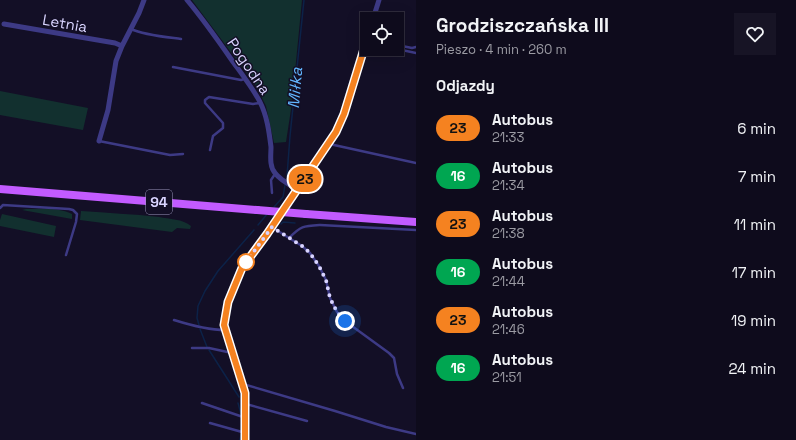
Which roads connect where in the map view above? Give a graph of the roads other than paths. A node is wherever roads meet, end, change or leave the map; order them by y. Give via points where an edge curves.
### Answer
1 (144, 0) edge
2 (187, 0) edge
3 (379, 0) edge
4 (375, 12) edge
5 (4, 24) dead end
6 (131, 29) junction
7 (181, 39) dead end
8 (122, 46) junction
9 (404, 46) edge
10 (416, 47) edge
11 (404, 50) edge
12 (416, 53) edge
13 (362, 56) edge
14 (173, 67) dead end
15 (245, 78) junction
16 (260, 103) junction
17 (100, 141) joint
18 (329, 143) junction
19 (210, 150) dead end
20 (183, 154) dead end
21 (416, 163) edge
22 (275, 174) junction
23 (0, 189) edge
24 (298, 189) junction
25 (272, 193) dead end
26 (0, 208) edge
27 (416, 222) edge
28 (272, 227) junction
29 (416, 230) edge
30 (289, 238) junction
31 (66, 255) dead end
32 (174, 320) dead end
33 (226, 330) junction
34 (192, 348) dead end
35 (232, 353) junction
36 (242, 384) junction
37 (403, 388) dead end
38 (202, 403) dead end
39 (245, 404) junction
40 (245, 416) junction
41 (307, 421) dead end
42 (210, 424) dead end
43 (246, 431) junction
44 (416, 434) edge
45 (245, 440) edge

1 - 6 street
2 - 15 street, Pogodna
3 - 4 street
5 - 8 street, Letnia
6 - 7 lane
6 - 8 street
8 - 17 street via 116,62
9 - 10 lane
11 - 12 lane
13 - 18 street via 344,114
14 - 15 lane via 241,80
15 - 16 street, Pogodna
16 - 19 lane via 206,98 205,103 223,124 223,128 213,136
16 - 22 street, Pogodna via 266,118
17 - 20 lane via 170,155
18 - 21 lane
18 - 24 street
22 - 24 street
22 - 25 lane via 271,180
23 - 27 main road, 94, bridge
24 - 28 street
26 - 31 lane via 3,205 73,210 77,214 76,222
28 - 30 lane
28 - 33 street via 242,268 228,302 224,325
29 - 30 lane via 304,226
30 - 37 lane via 310,253 319,266 337,312 394,358
32 - 33 lane via 193,326
33 - 35 street
34 - 35 lane via 209,348
35 - 36 street
36 - 39 street
36 - 44 lane
38 - 40 lane
39 - 40 street
39 - 41 lane
40 - 43 street
42 - 43 lane
43 - 45 street

